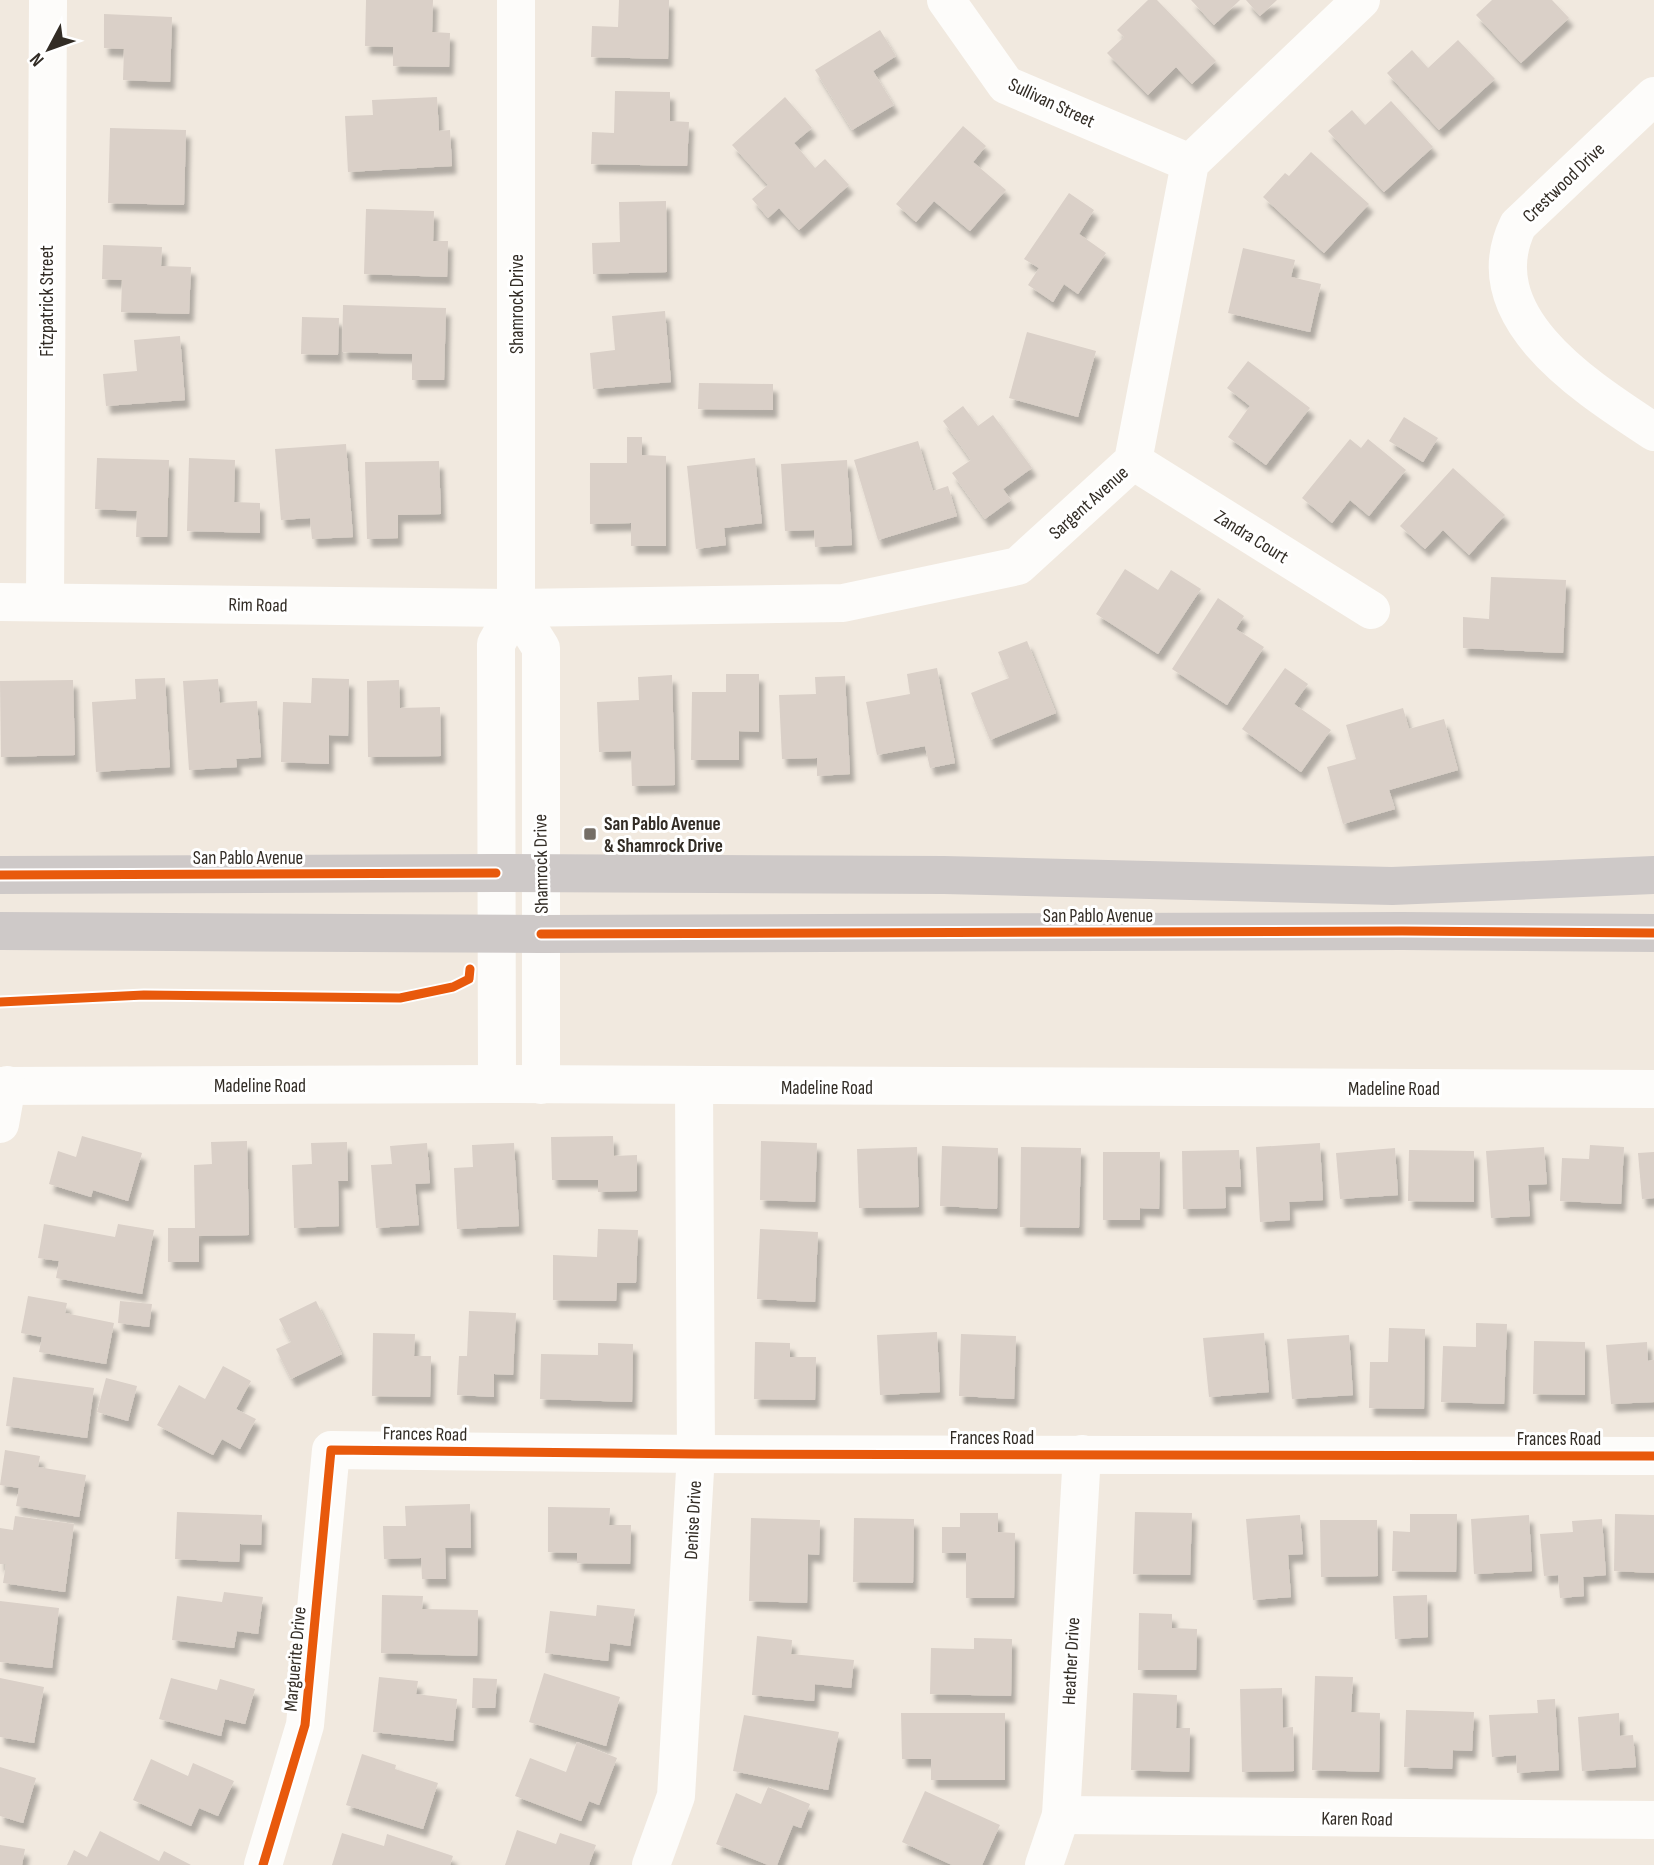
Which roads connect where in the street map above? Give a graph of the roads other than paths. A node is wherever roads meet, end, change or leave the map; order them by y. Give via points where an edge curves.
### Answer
1 (48, 0) edge
2 (516, 0) edge
3 (946, 0) edge
4 (1361, 0) edge
5 (1654, 96) edge
6 (1190, 163) junction
7 (1654, 432) edge
8 (1133, 461) junction
9 (0, 601) edge
10 (44, 601) junction
11 (516, 608) junction
12 (1370, 610) dead end
13 (496, 873) junction
14 (540, 874) junction
15 (0, 875) edge
16 (1654, 875) edge
17 (0, 931) edge
18 (1654, 933) edge
19 (495, 934) junction
20 (541, 934) junction
21 (497, 1084) junction
22 (541, 1085) junction
23 (4, 1086) edge
24 (694, 1086) junction
25 (1654, 1089) edge
26 (0, 1124) edge
27 (331, 1450) joint
28 (696, 1454) junction
29 (1082, 1454) junction
30 (1654, 1456) edge
31 (1061, 1815) junction
32 (1654, 1820) edge
33 (263, 1865) edge
34 (652, 1865) edge
35 (1044, 1865) edge

1 - 10 street, Fitzpatrick Street
2 - 11 street, Shamrock Drive
3 - 6 street, Sullivan Street via 1006,85
4 - 6 street
5 - 7 street, Crestwood Drive via 1518,225 1507,259 1518,310 1532,335 1550,355
6 - 8 street, Sargent Avenue
8 - 11 street, Sargent Avenue via 1018,566 843,603
8 - 12 street, Zandra Court
9 - 10 street, Rim Road
10 - 11 street, Rim Road
11 - 13 street, Shamrock Drive via 496,644
11 - 14 street, Shamrock Drive via 541,648
13 - 14 main road, San Pablo Avenue
13 - 15 main road, San Pablo Avenue
13 - 19 street, Shamrock Drive
14 - 16 main road, San Pablo Avenue via 944,875 1392,886
14 - 20 street, Shamrock Drive
17 - 19 main road, San Pablo Avenue
18 - 20 main road, San Pablo Avenue
19 - 20 main road, San Pablo Avenue
19 - 21 street, Shamrock Drive
20 - 22 street, Shamrock Drive
21 - 22 street, Madeline Road
21 - 23 street, Madeline Road
22 - 24 street, Madeline Road
23 - 26 street
24 - 25 street, Madeline Road
24 - 28 street, Denise Drive
27 - 28 street, Frances Road
27 - 33 street, Marguerite Drive via 305,1725
28 - 29 street, Frances Road
28 - 34 street, Denise Drive via 676,1797
29 - 30 street, Frances Road
29 - 31 street, Heather Drive
31 - 32 street, Karen Road
31 - 35 street, Heather Drive

